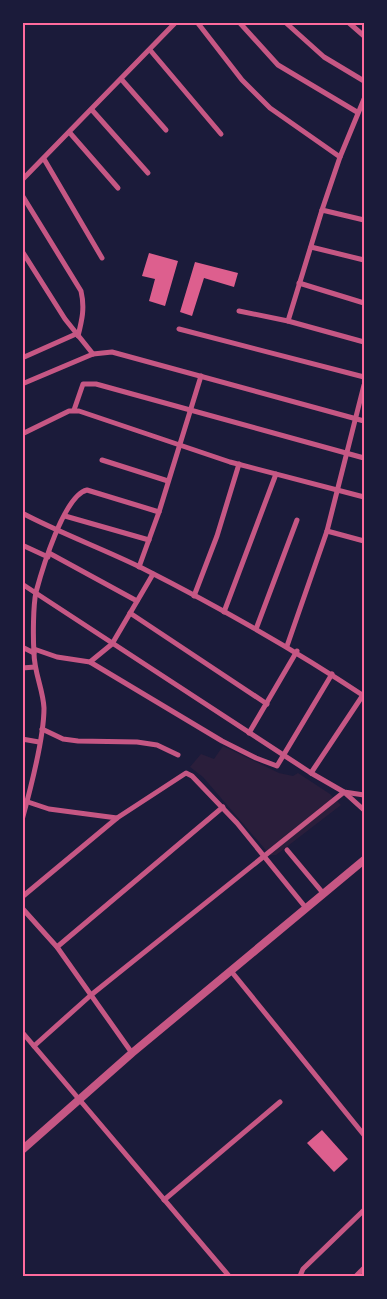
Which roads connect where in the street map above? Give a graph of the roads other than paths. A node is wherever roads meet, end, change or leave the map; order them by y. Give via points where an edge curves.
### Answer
1 (176, 22) edge
2 (197, 22) edge
3 (239, 22) edge
4 (285, 22) edge
5 (348, 22) edge
6 (364, 36) edge
7 (150, 50) junction
8 (122, 80) junction
9 (364, 81) edge
10 (364, 99) edge
11 (92, 110) junction
12 (358, 112) junction
13 (166, 130) dead end
14 (70, 132) junction
15 (221, 134) dead end
16 (340, 157) junction
17 (44, 159) junction
18 (148, 173) dead end
19 (22, 180) edge
20 (118, 188) dead end
21 (22, 196) edge
22 (322, 210) junction
23 (364, 220) edge
24 (311, 247) junction
25 (22, 251) edge
26 (102, 258) dead end
27 (364, 260) edge
28 (299, 283) junction
29 (364, 303) edge
30 (239, 311) dead end
31 (288, 321) junction
32 (179, 329) dead end
33 (77, 335) junction
34 (364, 342) edge
35 (93, 354) junction
36 (22, 358) edge
37 (201, 376) junction
38 (364, 377) edge
39 (22, 384) edge
40 (364, 385) edge
41 (192, 408) junction
42 (74, 410) junction
43 (355, 419) junction
44 (364, 421) edge
45 (22, 434) edge
46 (179, 445) junction
47 (346, 454) junction
48 (364, 458) edge
49 (102, 460) dead end
50 (239, 464) junction
51 (276, 474) junction
52 (168, 481) junction
53 (337, 490) junction
54 (364, 497) edge
55 (159, 512) junction
56 (22, 513) edge
57 (65, 516) junction
58 (297, 520) dead end
59 (56, 528) junction
60 (327, 531) junction
61 (149, 540) junction
62 (364, 541) edge
63 (22, 545) edge
64 (48, 555) junction
65 (139, 567) junction
66 (153, 574) junction
67 (22, 584) edge
68 (36, 593) junction
69 (194, 596) junction
70 (137, 602) junction
71 (224, 612) junction
72 (130, 613) junction
73 (256, 629) junction
74 (112, 644) junction
75 (287, 646) junction
76 (22, 647) edge
77 (34, 651) junction
78 (297, 651) junction
79 (90, 662) junction
80 (35, 667) junction
81 (22, 668) edge
82 (332, 674) junction
83 (364, 695) edge
84 (267, 704) junction
85 (42, 729) junction
86 (249, 733) junction
87 (22, 739) edge
88 (39, 742) junction
89 (178, 755) dead end
90 (284, 756) junction
91 (311, 773) junction
92 (344, 792) junction
93 (364, 795) edge
94 (25, 801) edge
95 (223, 807) junction
96 (364, 810) edge
97 (117, 818) junction
98 (22, 820) edge
99 (287, 850) dead end
100 (264, 857) junction
101 (364, 860) edge
102 (323, 893) junction
103 (22, 897) edge
104 (22, 908) edge
105 (306, 908) junction
106 (57, 947) junction
107 (231, 971) junction
108 (91, 995) junction
109 (22, 1032) edge
110 (34, 1046) junction
111 (132, 1053) junction
112 (77, 1100) junction
113 (280, 1102) dead end
114 (364, 1135) edge
115 (22, 1150) edge
116 (164, 1200) junction
117 (364, 1210) edge
118 (364, 1268) edge
119 (229, 1276) edge
120 (300, 1276) edge
121 (356, 1276) edge

1 - 7 street
2 - 16 street via 265,104
3 - 12 street via 278,65
4 - 9 street via 324,57
5 - 6 street
7 - 8 street
7 - 15 street
8 - 11 street
8 - 13 street
10 - 12 street
11 - 14 street
11 - 18 street
12 - 16 street
14 - 17 street
14 - 20 street
16 - 22 street
17 - 19 street
17 - 26 street
21 - 33 street via 81,292 83,315
22 - 23 street
22 - 24 street
24 - 27 street
24 - 28 street
25 - 33 street
28 - 29 street
28 - 31 street
30 - 31 street
31 - 34 street
32 - 38 street
33 - 35 street
33 - 36 street
35 - 37 street via 120,354
35 - 39 street
37 - 41 street
37 - 43 street
40 - 43 street
41 - 42 street via 96,384 83,384
41 - 46 street
41 - 47 street
42 - 45 street
42 - 46 street
43 - 44 street
43 - 47 street
46 - 50 street
46 - 52 street
47 - 48 street
47 - 53 street
49 - 52 street
50 - 51 street
50 - 69 street
51 - 53 street
51 - 71 street
52 - 55 street
53 - 54 street
53 - 60 street
55 - 57 street via 87,490 79,494
55 - 61 street
56 - 59 street
57 - 59 street
57 - 61 street
58 - 73 street
59 - 64 street
59 - 65 street
60 - 62 street
60 - 75 street
61 - 65 street
63 - 64 street
64 - 68 street
64 - 70 street
65 - 66 street
66 - 69 street
66 - 70 street
67 - 68 street
68 - 74 street
68 - 77 street
69 - 71 street
70 - 72 street
71 - 73 street
72 - 74 street
72 - 84 street
73 - 75 street
74 - 79 street
74 - 86 street
75 - 78 street
76 - 77 street
77 - 79 street
77 - 80 street
78 - 82 street
78 - 84 street
79 - 90 street via 256,758 277,766
80 - 81 street
80 - 85 street via 43,702
82 - 83 street
82 - 90 street
83 - 91 street
84 - 86 street
85 - 88 street
85 - 89 street via 62,738 137,742
86 - 90 street
87 - 88 street
88 - 94 street
90 - 91 street
91 - 92 street
92 - 93 street
92 - 96 street
92 - 100 street
94 - 97 street via 50,809
94 - 98 street
95 - 97 street via 186,773
95 - 100 street
95 - 106 street
97 - 103 street
99 - 102 street
100 - 105 street
100 - 108 street
101 - 102 street
102 - 105 street
104 - 106 street
105 - 107 street
106 - 108 street
107 - 111 street
107 - 114 street
108 - 110 street
108 - 111 street
109 - 110 street
110 - 112 street
111 - 112 street
112 - 115 street
112 - 116 street
113 - 116 street
116 - 119 street
117 - 120 street via 303,1269
118 - 121 street

